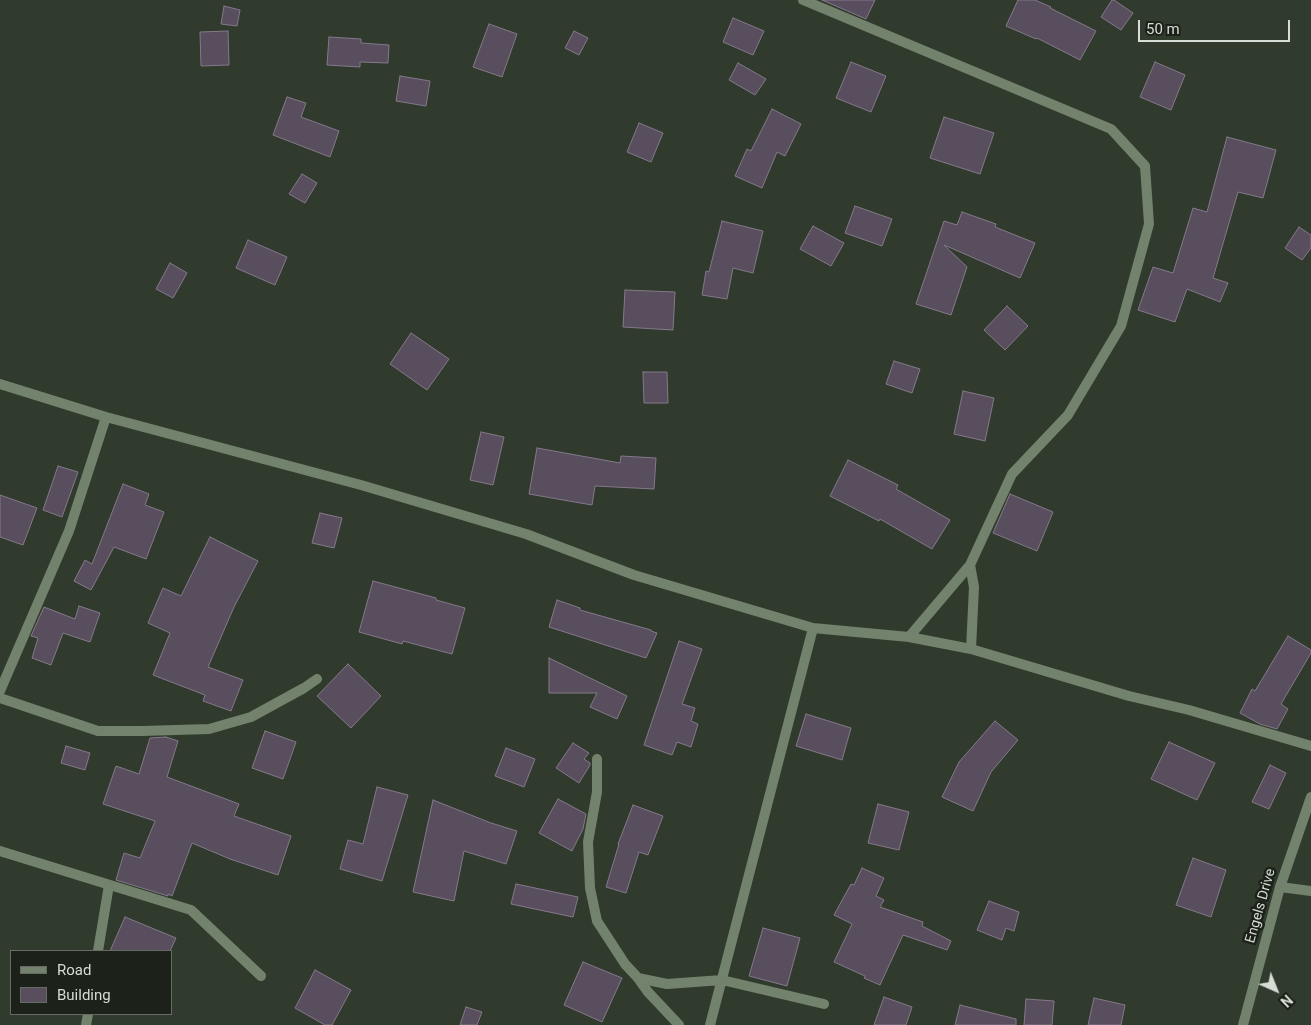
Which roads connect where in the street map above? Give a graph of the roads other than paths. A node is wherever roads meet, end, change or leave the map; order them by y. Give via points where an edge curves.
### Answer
1 (803, 0) edge
2 (0, 384) edge
3 (106, 417) junction
4 (970, 565) junction
5 (813, 628) junction
6 (909, 637) junction
7 (971, 649) junction
8 (317, 679) dead end
9 (0, 691) edge
10 (0, 698) edge
11 (1311, 746) edge
12 (597, 759) dead end
13 (1311, 797) edge
14 (0, 851) edge
15 (109, 885) junction
16 (1280, 887) junction
17 (1311, 891) edge
18 (98, 950) edge
19 (261, 976) dead end
20 (638, 978) junction
21 (722, 980) junction
22 (824, 1004) dead end
23 (679, 1025) edge
24 (710, 1025) edge
25 (1243, 1025) edge

1 - 4 street via 1110,129 1145,166 1149,224 1121,326 1068,414 1012,474
2 - 3 street
3 - 5 street via 361,485 526,534 634,575
3 - 9 street via 69,531
4 - 6 street
4 - 7 street via 974,587
5 - 6 street
5 - 21 street
6 - 7 street
7 - 11 street
8 - 10 street via 251,716 210,729 98,731
12 - 20 street via 597,792 588,842 590,888 597,921
13 - 16 street, Engels Drive
14 - 15 street
15 - 18 street
15 - 19 street via 191,910
16 - 17 street
16 - 25 street, Engels Drive
20 - 21 street via 667,984
20 - 23 street
21 - 22 street
21 - 24 street

